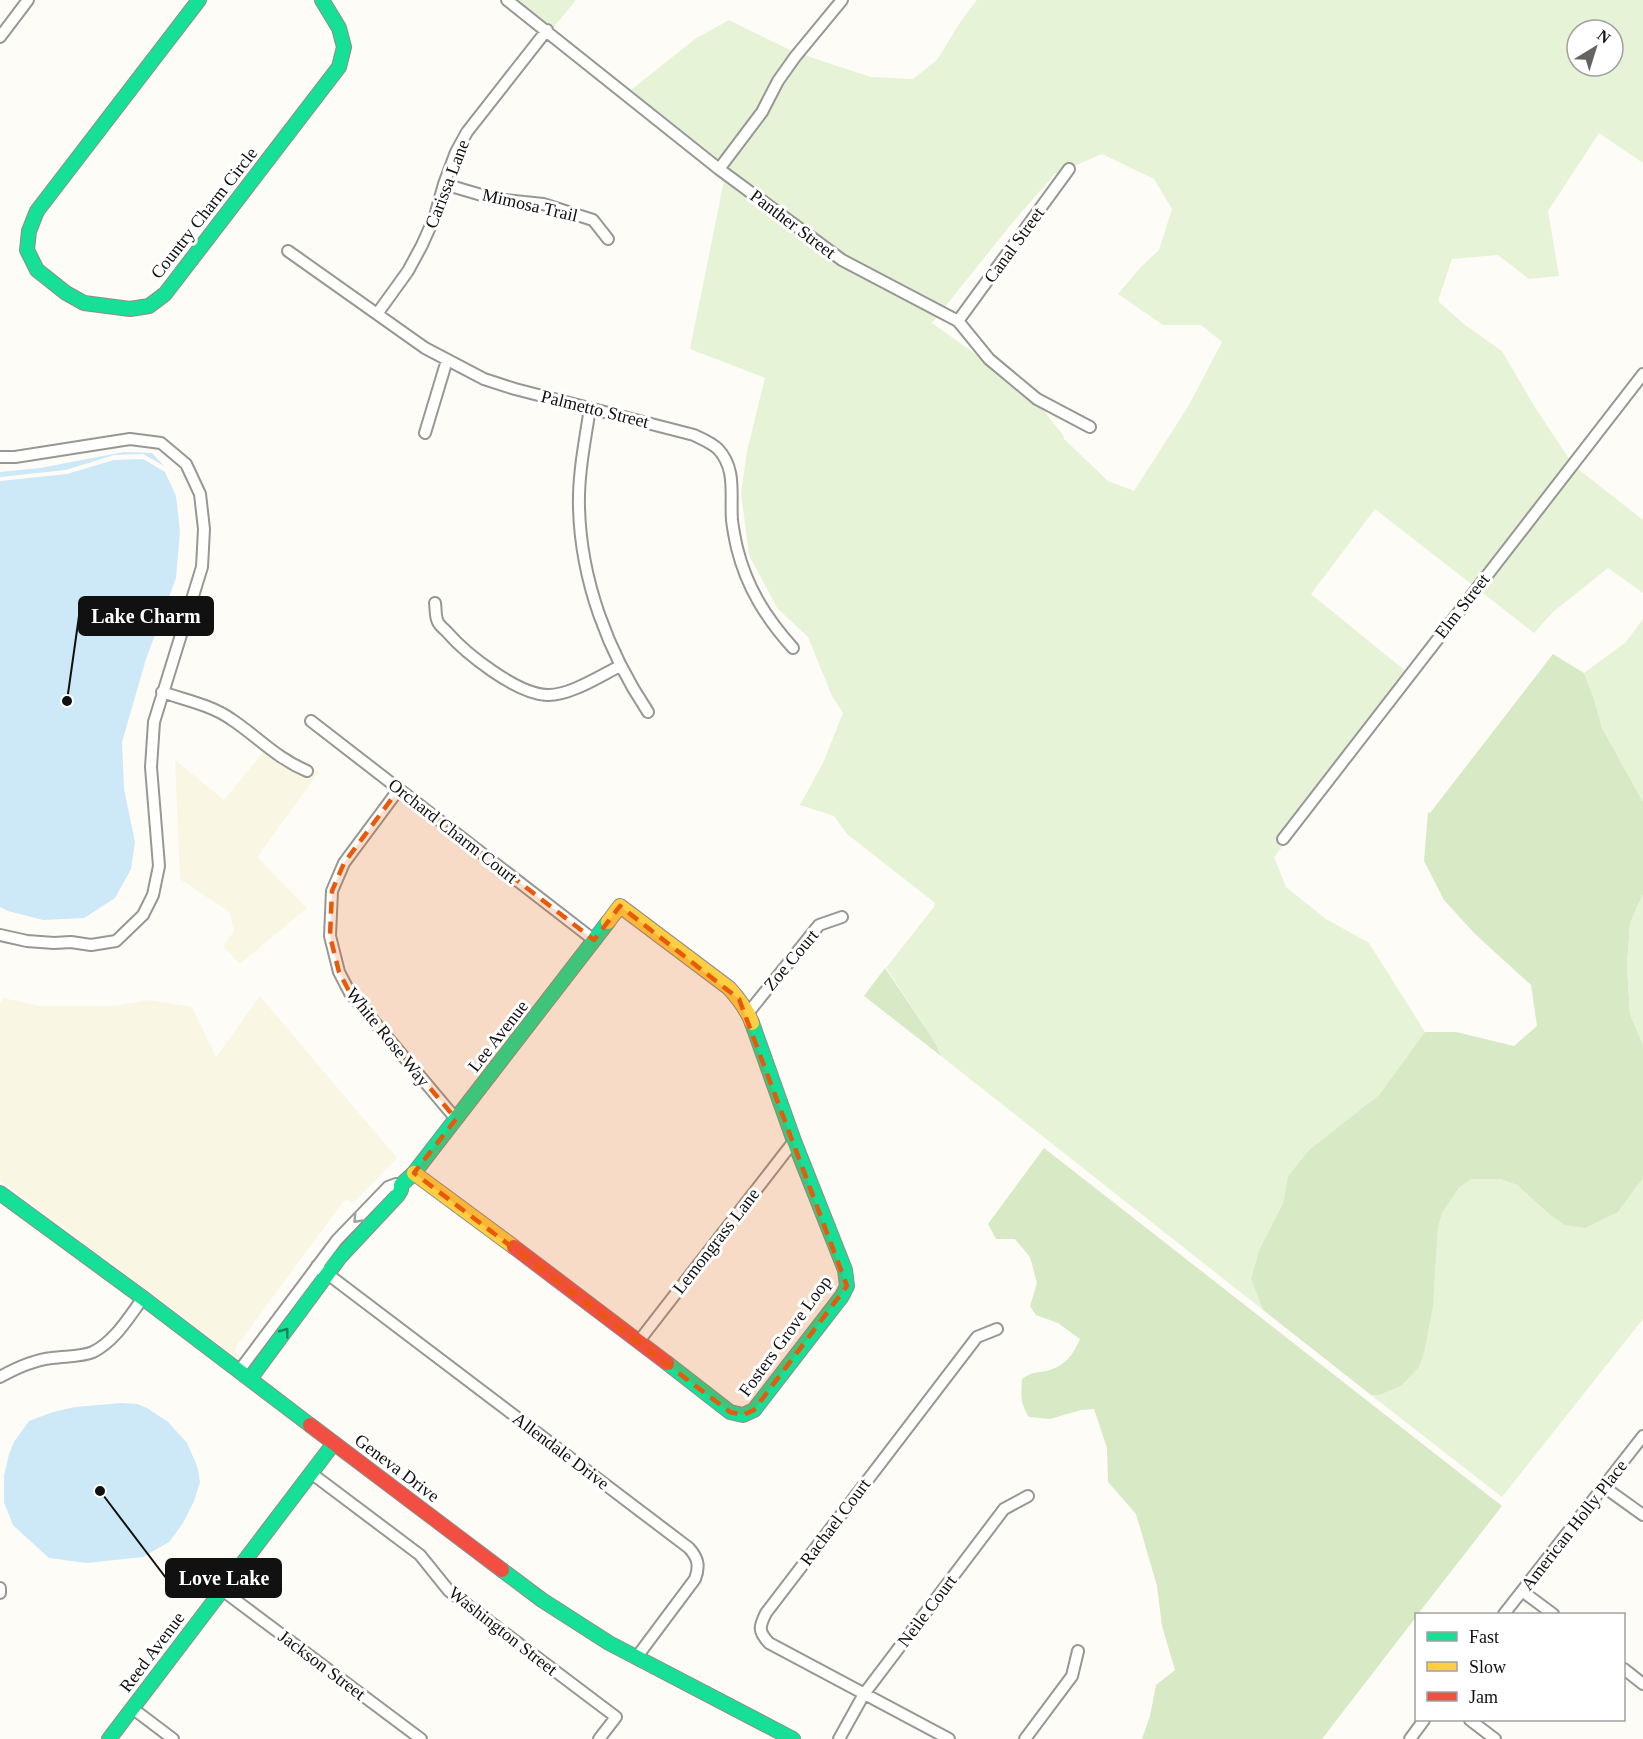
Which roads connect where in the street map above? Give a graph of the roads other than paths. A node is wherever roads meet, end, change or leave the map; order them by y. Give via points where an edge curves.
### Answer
1 (28, 0) edge
2 (199, 0) edge
3 (322, 0) edge
4 (507, 0) edge
5 (842, 0) edge
6 (547, 30) junction
7 (0, 37) edge
8 (719, 169) junction
9 (1069, 169) dead end
10 (444, 184) junction
11 (609, 239) dead end
12 (288, 251) dead end
13 (377, 314) junction
14 (958, 321) junction
15 (447, 360) junction
16 (1643, 374) edge
17 (590, 408) junction
18 (1090, 428) dead end
19 (425, 433) dead end
20 (0, 457) edge
21 (435, 603) dead end
22 (793, 648) dead end
23 (620, 666) junction
24 (162, 692) junction
25 (648, 712) dead end
26 (311, 722) dead end
27 (307, 771) dead end
28 (399, 789) junction
29 (1282, 839) dead end
30 (620, 906) joint
31 (842, 917) dead end
32 (0, 935) edge
33 (594, 940) junction
34 (748, 1013) junction
35 (456, 1119) junction
36 (794, 1141) junction
37 (414, 1173) junction
38 (0, 1194) edge
39 (323, 1270) junction
40 (143, 1298) junction
41 (997, 1329) dead end
42 (639, 1341) junction
43 (245, 1375) junction
44 (0, 1377) edge
45 (1643, 1436) edge
46 (334, 1443) junction
47 (311, 1473) junction
48 (1604, 1486) junction
49 (1028, 1496) dead end
50 (1643, 1515) edge
51 (0, 1588) edge
52 (222, 1590) junction
53 (1522, 1591) junction
54 (0, 1593) edge
55 (1505, 1613) edge
56 (1552, 1613) edge
57 (1078, 1651) dead end
58 (636, 1658) junction
59 (1625, 1670) edge
60 (1643, 1684) edge
61 (864, 1694) junction
62 (132, 1708) junction
63 (1423, 1721) edge
64 (1472, 1721) edge
65 (109, 1739) edge
66 (173, 1739) edge
67 (421, 1739) edge
68 (599, 1739) edge
69 (793, 1739) edge
70 (839, 1739) edge
71 (949, 1739) edge
72 (1025, 1739) edge
73 (1410, 1739) edge
74 (1495, 1739) edge

1 - 7 street
2 - 3 street, Country Charm Circle via 38,212 29,231 27,250 37,270 84,303 130,309 149,306 165,294 339,67 344,47 339,28
4 - 6 street, Panther Street
5 - 8 street via 795,57 762,112
6 - 8 street, Panther Street
6 - 10 street, Carissa Lane via 467,132
8 - 14 street, Panther Street via 842,260
9 - 14 street, Canal Street
10 - 11 street, Mimosa Trail via 495,199 543,204 593,220
10 - 13 street, Carissa Lane via 422,245
12 - 13 street, Palmetto Street
13 - 15 street, Palmetto Street
14 - 18 street, Panther Street via 989,359 1037,399
15 - 17 street, Palmetto Street via 484,379
15 - 19 street
16 - 29 street, Elm Street
17 - 22 street, Palmetto Street via 694,435 718,449 732,480 732,520 748,579 760,607
17 - 23 street via 580,471 580,518 592,594
20 - 24 street via 130,439 161,443 186,464 200,494 204,529 202,567
21 - 23 street via 438,622 456,642 521,688 558,694
23 - 25 street
24 - 27 street via 217,710 283,760
24 - 32 street via 154,722 151,767 159,866 153,895 143,915 116,941 91,945 27,941
26 - 28 street, Orchard Charm Court
28 - 33 street, Orchard Charm Court
28 - 35 street, White Rose Way via 344,863 332,891 330,936 339,972 350,993
30 - 33 street, Lee Avenue
30 - 34 street, Fosters Grove Loop via 729,988
31 - 34 street, Zoe Court via 819,925
33 - 35 street, Lee Avenue
34 - 36 street, Fosters Grove Loop
35 - 37 street, Lee Avenue
36 - 42 street, Lemongrass Lane
36 - 42 street, Fosters Grove Loop via 845,1270 847,1286 754,1410 743,1415 730,1412
37 - 39 street, Lee Avenue via 340,1257
37 - 42 street, Fosters Grove Loop
38 - 40 street, Geneva Drive
39 - 43 street, Lee Avenue
39 - 58 street, Allendale Drive via 695,1556 695,1579
40 - 43 street, Geneva Drive
40 - 44 street via 125,1324 92,1353 50,1358
41 - 61 street, Rachael Court via 976,1337 760,1625 769,1643
43 - 46 street, Geneva Drive
45 - 48 street, American Holly Place
46 - 47 street, Reed Avenue
46 - 58 street, Geneva Drive via 542,1600
47 - 52 street, Reed Avenue
47 - 68 street, Washington Street via 420,1555 449,1592 616,1717
48 - 50 street
48 - 53 street, American Holly Place
49 - 61 street, Neile Court via 1004,1509
51 - 54 street
52 - 62 street, Reed Avenue
52 - 67 street, Jackson Street
53 - 55 street, American Holly Place
53 - 56 street
57 - 72 street via 1072,1676
58 - 69 street, Geneva Drive
59 - 60 street
61 - 70 street, Neile Court
61 - 71 street
62 - 65 street, Reed Avenue
62 - 66 street
63 - 73 street
64 - 74 street

